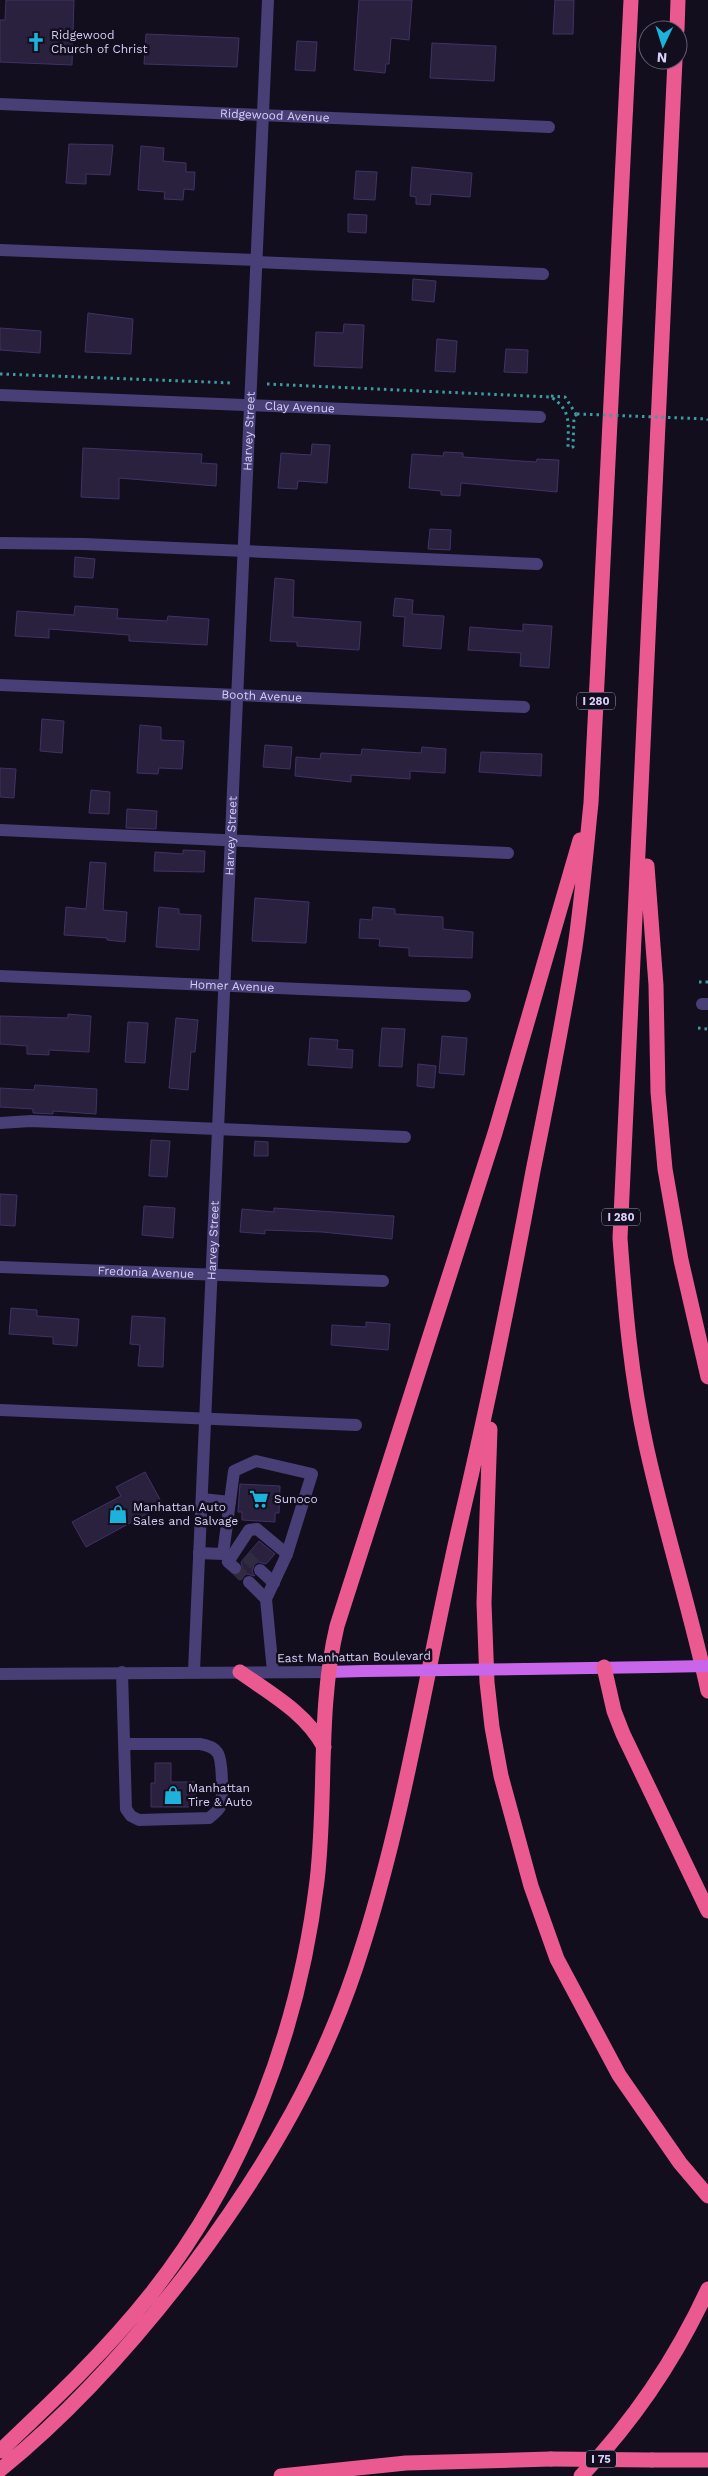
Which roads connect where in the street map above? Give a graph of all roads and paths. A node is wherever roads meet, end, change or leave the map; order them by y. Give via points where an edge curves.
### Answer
1 (268, 0) edge
2 (631, 0) edge
3 (678, 0) edge
4 (677, 20) edge
5 (675, 70) edge
6 (0, 104) edge
7 (263, 115) junction
8 (549, 127) dead end
9 (0, 250) edge
10 (256, 261) junction
11 (543, 274) dead end
12 (0, 374) edge
13 (233, 383) dead end
14 (0, 395) edge
15 (550, 396) dead end
16 (250, 404) junction
17 (540, 417) dead end
18 (707, 420) edge
19 (0, 543) edge
20 (244, 550) junction
21 (537, 564) dead end
22 (0, 685) edge
23 (237, 695) junction
24 (524, 707) dead end
25 (591, 802) junction
26 (642, 808) junction
27 (0, 830) edge
28 (231, 839) junction
29 (508, 853) dead end
30 (0, 976) edge
31 (699, 982) dead end
32 (708, 982) edge
33 (224, 986) junction
34 (465, 996) dead end
35 (698, 1028) dead end
36 (708, 1029) edge
37 (0, 1123) edge
38 (218, 1130) junction
39 (405, 1137) dead end
40 (0, 1267) edge
41 (212, 1275) junction
42 (383, 1281) dead end
43 (708, 1377) edge
44 (491, 1394) junction
45 (0, 1410) edge
46 (205, 1420) junction
47 (356, 1425) dead end
48 (202, 1499) junction
49 (230, 1502) junction
50 (225, 1535) junction
51 (242, 1551) junction
52 (200, 1553) junction
53 (287, 1554) junction
54 (235, 1568) dead end
55 (260, 1570) tunnel mouth
56 (249, 1582) tunnel mouth
57 (274, 1583) junction
58 (266, 1599) junction
59 (692, 1618) junction
60 (708, 1656) edge
61 (708, 1666) edge
62 (604, 1667) junction
63 (194, 1671) junction
64 (122, 1672) junction
65 (240, 1672) junction
66 (273, 1672) junction
67 (328, 1672) junction
68 (0, 1674) edge
69 (708, 1691) edge
70 (124, 1744) junction
71 (324, 1748) junction
72 (708, 1911) edge
73 (708, 2196) edge
74 (708, 2289) edge
75 (0, 2451) edge
76 (708, 2460) edge
77 (0, 2470) edge
78 (281, 2476) edge
79 (581, 2476) edge

1 - 7 street, Harvey Street
2 - 25 highway, I 280
3 - 4 highway
5 - 26 highway, I 280
6 - 7 street, Ridgewood Avenue
7 - 8 street, Ridgewood Avenue
7 - 10 street, Harvey Street
9 - 10 street
10 - 11 street
10 - 16 street, Harvey Street
12 - 13 path
14 - 16 street, Clay Avenue
15 - 18 path, bridge via 564,397 576,414
16 - 17 street, Clay Avenue
16 - 20 street, Harvey Street
19 - 20 street
20 - 21 street
20 - 23 street, Harvey Street
22 - 23 street, Booth Avenue
23 - 24 street, Booth Avenue
23 - 28 street, Harvey Street
25 - 44 highway, I 280 via 575,945
25 - 67 highway via 528,1026 337,1626
26 - 43 highway via 656,985 658,1092 664,1169
26 - 59 highway, I 280 via 620,1238 625,1305 646,1443
27 - 28 street
28 - 29 street
28 - 33 street, Harvey Street
30 - 33 street, Homer Avenue
31 - 32 path
33 - 34 street, Homer Avenue
33 - 38 street, Harvey Street
35 - 36 path
37 - 38 street via 30,1121
38 - 39 street
38 - 41 street, Harvey Street
40 - 41 street, Fredonia Avenue
41 - 42 street, Fredonia Avenue
41 - 46 street, Harvey Street
44 - 73 highway via 484,1603 488,1691 501,1776 531,1886 557,1959 619,2075 680,2163
44 - 77 highway via 442,1602 390,1852 360,1955 330,2036 271,2153 236,2208 125,2350 79,2399
45 - 46 street
46 - 47 street
46 - 48 street, Harvey Street
48 - 49 street
48 - 52 street, Harvey Street
49 - 50 street
49 - 53 street via 234,1471 256,1461 312,1474
50 - 51 street
50 - 52 street via 223,1554
51 - 53 street via 249,1530 257,1529
51 - 54 street via 228,1562
52 - 63 street, Harvey Street
53 - 57 street
55 - 57 street
56 - 58 street
57 - 58 street
58 - 66 street
59 - 60 highway
59 - 69 highway
61 - 62 main road, East Manhattan Boulevard, bridge
62 - 67 main road, East Manhattan Boulevard, bridge
62 - 72 highway via 623,1734
63 - 64 street, East Manhattan Boulevard
63 - 65 street, East Manhattan Boulevard
64 - 68 street, East Manhattan Boulevard
64 - 70 street
65 - 66 street, East Manhattan Boulevard
65 - 71 highway via 310,1724
66 - 67 street, East Manhattan Boulevard
67 - 71 highway
70 - 70 street via 126,1809 131,1816 139,1820 209,1818 217,1813 221,1804 221,1763 218,1753 209,1746
71 - 75 highway via 321,1842 305,1958 286,2035 249,2133 205,2215 152,2294 67,2389
74 - 79 highway via 668,2365 647,2397 603,2454
76 - 78 highway, I 75, bridge via 551,2459 406,2463

